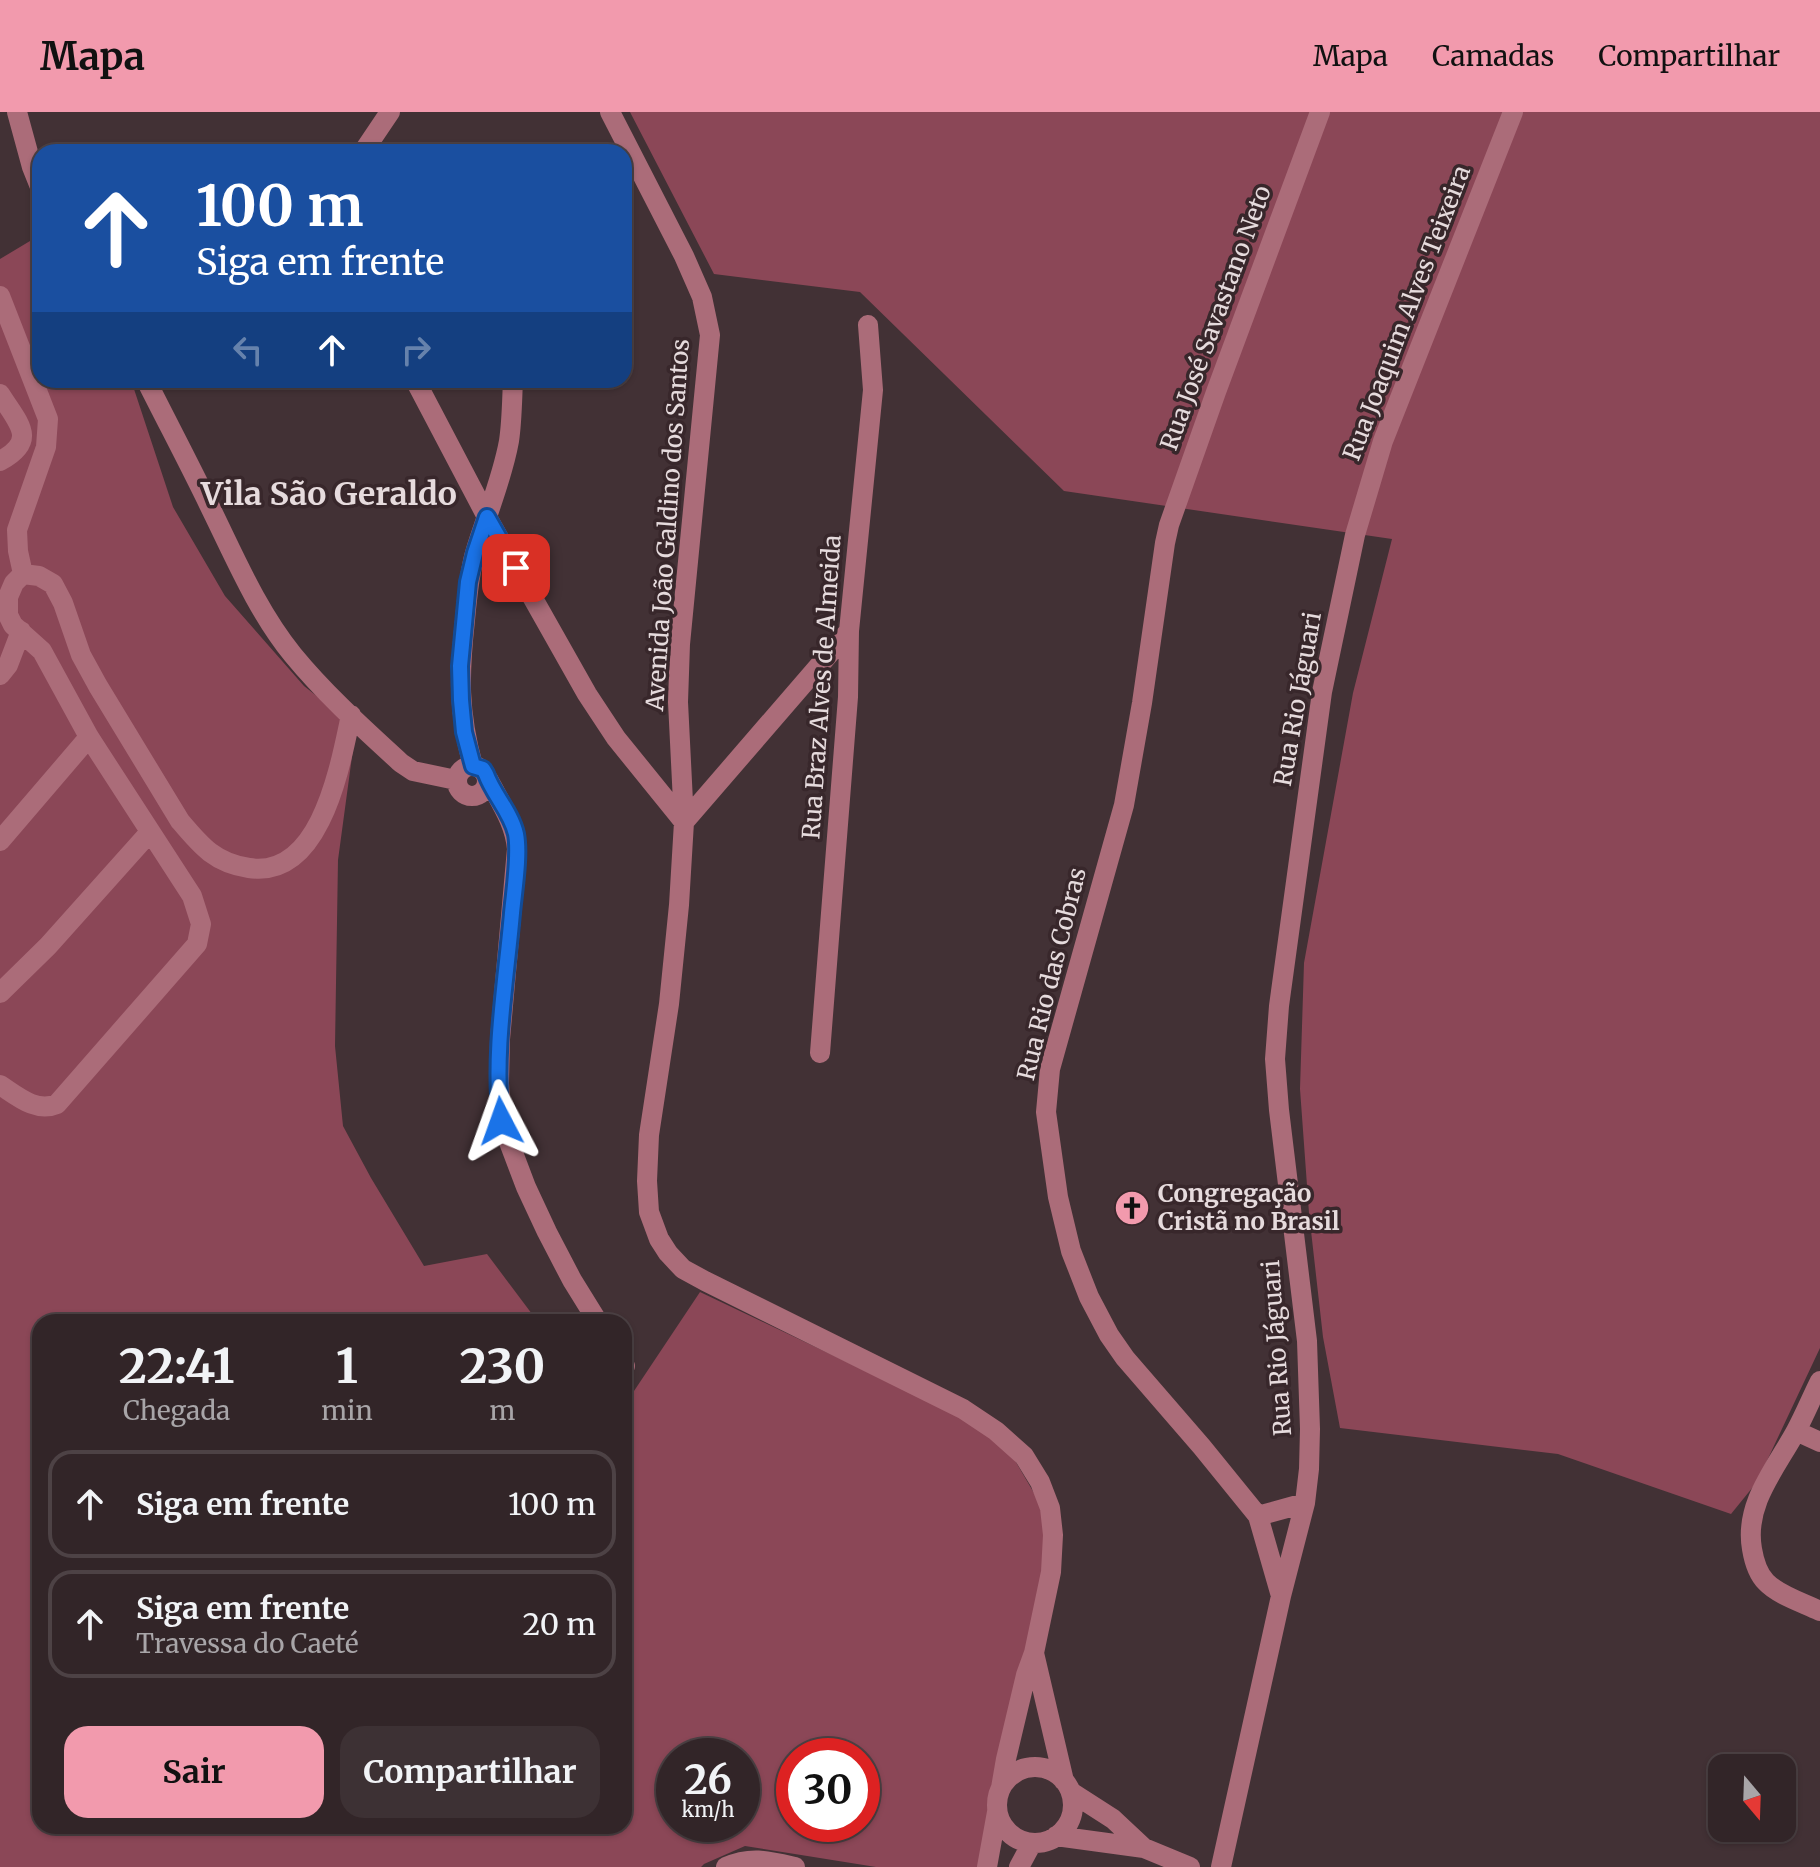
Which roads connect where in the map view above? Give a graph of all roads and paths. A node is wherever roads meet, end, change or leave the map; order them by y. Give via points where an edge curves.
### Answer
1 (17, 112) edge
2 (390, 112) edge
3 (610, 112) edge
4 (1320, 112) edge
5 (1513, 112) edge
6 (368, 144) edge
7 (626, 144) edge
8 (632, 155) edge
9 (32, 167) edge
10 (0, 296) edge
11 (868, 325) dead end
12 (32, 378) edge
13 (36, 388) edge
14 (150, 388) edge
15 (419, 388) edge
16 (512, 388) edge
17 (0, 394) edge
18 (0, 461) edge
19 (487, 517) junction
20 (1355, 535) joint
21 (1165, 543) joint
22 (23, 574) junction
23 (21, 631) junction
24 (849, 631) junction
25 (3, 664) edge
26 (351, 715) junction
27 (89, 737) junction
28 (480, 772) junction
29 (456, 780) junction
30 (475, 796) junction
31 (508, 816) junction
32 (684, 822) junction
33 (150, 832) junction
34 (0, 841) edge
35 (0, 993) edge
36 (820, 1053) dead end
37 (0, 1085) edge
38 (593, 1314) edge
39 (1820, 1381) edge
40 (1796, 1431) junction
41 (1820, 1442) edge
42 (1305, 1503) junction
43 (1258, 1516) junction
44 (1281, 1596) junction
45 (1820, 1611) edge
46 (1034, 1653) junction
47 (1068, 1786) junction
48 (1001, 1788) junction
49 (997, 1812) junction
50 (1056, 1836) junction
51 (1032, 1843) junction
52 (1144, 1848) junction
53 (726, 1867) edge
54 (795, 1867) edge
55 (987, 1867) edge
56 (1019, 1867) edge
57 (1190, 1867) edge
58 (1221, 1867) edge

1 - 9 street
2 - 6 street
3 - 7 street, Avenida João Galdino dos Santos
4 - 21 street, Rua José Savastano Neto
5 - 20 street, Rua Joaquim Alves Teixeira via 1383,441
8 - 32 street, Avenida João Galdino dos Santos via 702,297 710,335 680,644
10 - 12 street
11 - 24 street, Rua Braz Alves de Almeida via 873,390
13 - 22 street via 48,419 46,447 17,530
14 - 26 street via 264,614 292,654
15 - 19 street
16 - 19 street via 509,439
17 - 18 street via 23,436 19,448
19 - 28 street via 468,582 460,666 464,732
19 - 32 street via 587,694
20 - 42 street, Rua Rio Jáguari via 1322,692 1275,1059 1307,1341 1310,1429
21 - 43 street, Rua Rio das Cobras via 1124,805 1050,1069 1046,1112 1058,1197 1089,1297 1125,1358
22 - 23 street via 14,583 7,607
22 - 26 street via 53,584 98,686 180,821 212,856 259,870 289,861 302,850 329,799
23 - 25 street
23 - 27 street via 42,651
24 - 32 street
24 - 36 street, Rua Braz Alves de Almeida
26 - 29 street via 413,771
27 - 33 street
27 - 34 street
28 - 29 street via 468,766
28 - 30 street via 486,789
28 - 31 street
29 - 30 street via 461,792
30 - 31 street
31 - 38 street via 517,849 500,1039 501,1121 547,1232
32 - 46 street, Avenida João Galdino dos Santos via 669,1004 649,1135 649,1212 659,1239 683,1269 963,1409 1024,1456 1050,1508 1053,1535
33 - 35 street
33 - 37 street via 197,907 197,944 57,1104 31,1104
39 - 40 street
40 - 41 street
40 - 45 street via 1755,1506 1749,1534 1766,1582
42 - 43 street
42 - 44 street, Rua Rio Jáguari
43 - 44 street, Rua Rio das Cobras
44 - 58 street, Rua Rio Jáguari
46 - 47 street
46 - 48 street, Avenida João Galdino dos Santos
47 - 48 street via 1055,1772 1031,1767 1008,1778
47 - 50 street via 1071,1817
47 - 52 street
48 - 49 street
49 - 51 street via 1009,1833
49 - 55 street
50 - 51 street
50 - 52 street
51 - 56 street
52 - 57 street
53 - 54 street via 763,1860

